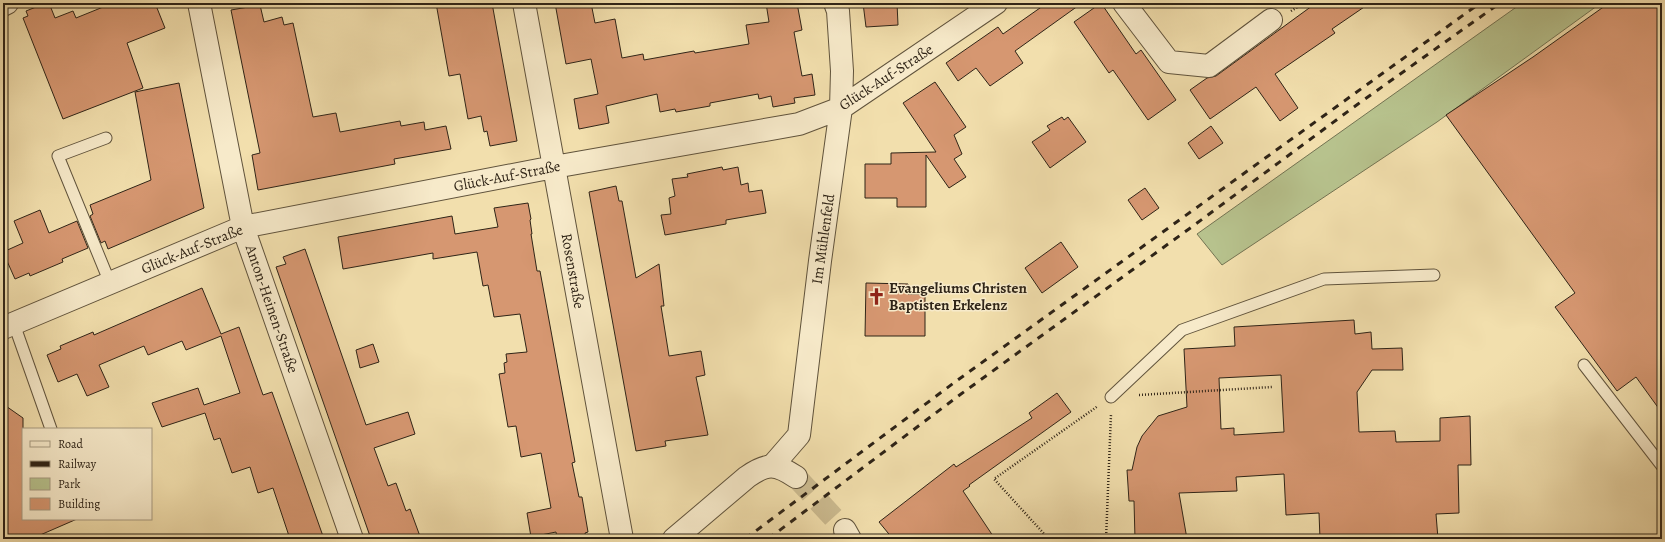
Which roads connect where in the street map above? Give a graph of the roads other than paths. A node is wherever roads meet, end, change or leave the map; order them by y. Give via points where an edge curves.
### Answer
1 (7, 3) edge
2 (199, 3) edge
3 (524, 3) edge
4 (835, 3) edge
5 (996, 3) edge
6 (1124, 3) edge
7 (3, 5) edge
8 (1271, 20) dead end
9 (841, 108) junction
10 (106, 138) dead end
11 (554, 167) junction
12 (243, 227) junction
13 (1434, 275) dead end
14 (110, 283) junction
15 (8, 326) edge
16 (1584, 364) dead end
17 (1111, 397) road end
18 (50, 428) edge
19 (772, 465) junction
20 (1662, 466) edge
21 (796, 477) tunnel mouth
22 (352, 539) edge
23 (622, 539) edge
24 (674, 539) edge

1 - 7 street
2 - 12 street, Anton-Heinen-Straße
3 - 11 street, Rosenstraße
4 - 9 street, Im Mühlenfeld via 838,11 842,71
5 - 9 street, Glück-Auf-Straße
6 - 8 street via 1170,62 1209,66
9 - 11 street, Glück-Auf-Straße via 799,124
9 - 19 street, Im Mühlenfeld via 799,434
10 - 14 lane via 58,156
11 - 12 street, Glück-Auf-Straße
11 - 23 street, Rosenstraße
12 - 14 street, Glück-Auf-Straße
12 - 22 street, Anton-Heinen-Straße
13 - 17 lane via 1324,279 1182,330
14 - 15 street, Glück-Auf-Straße
15 - 18 lane
16 - 20 lane
19 - 21 street
19 - 24 street via 760,468 747,477

